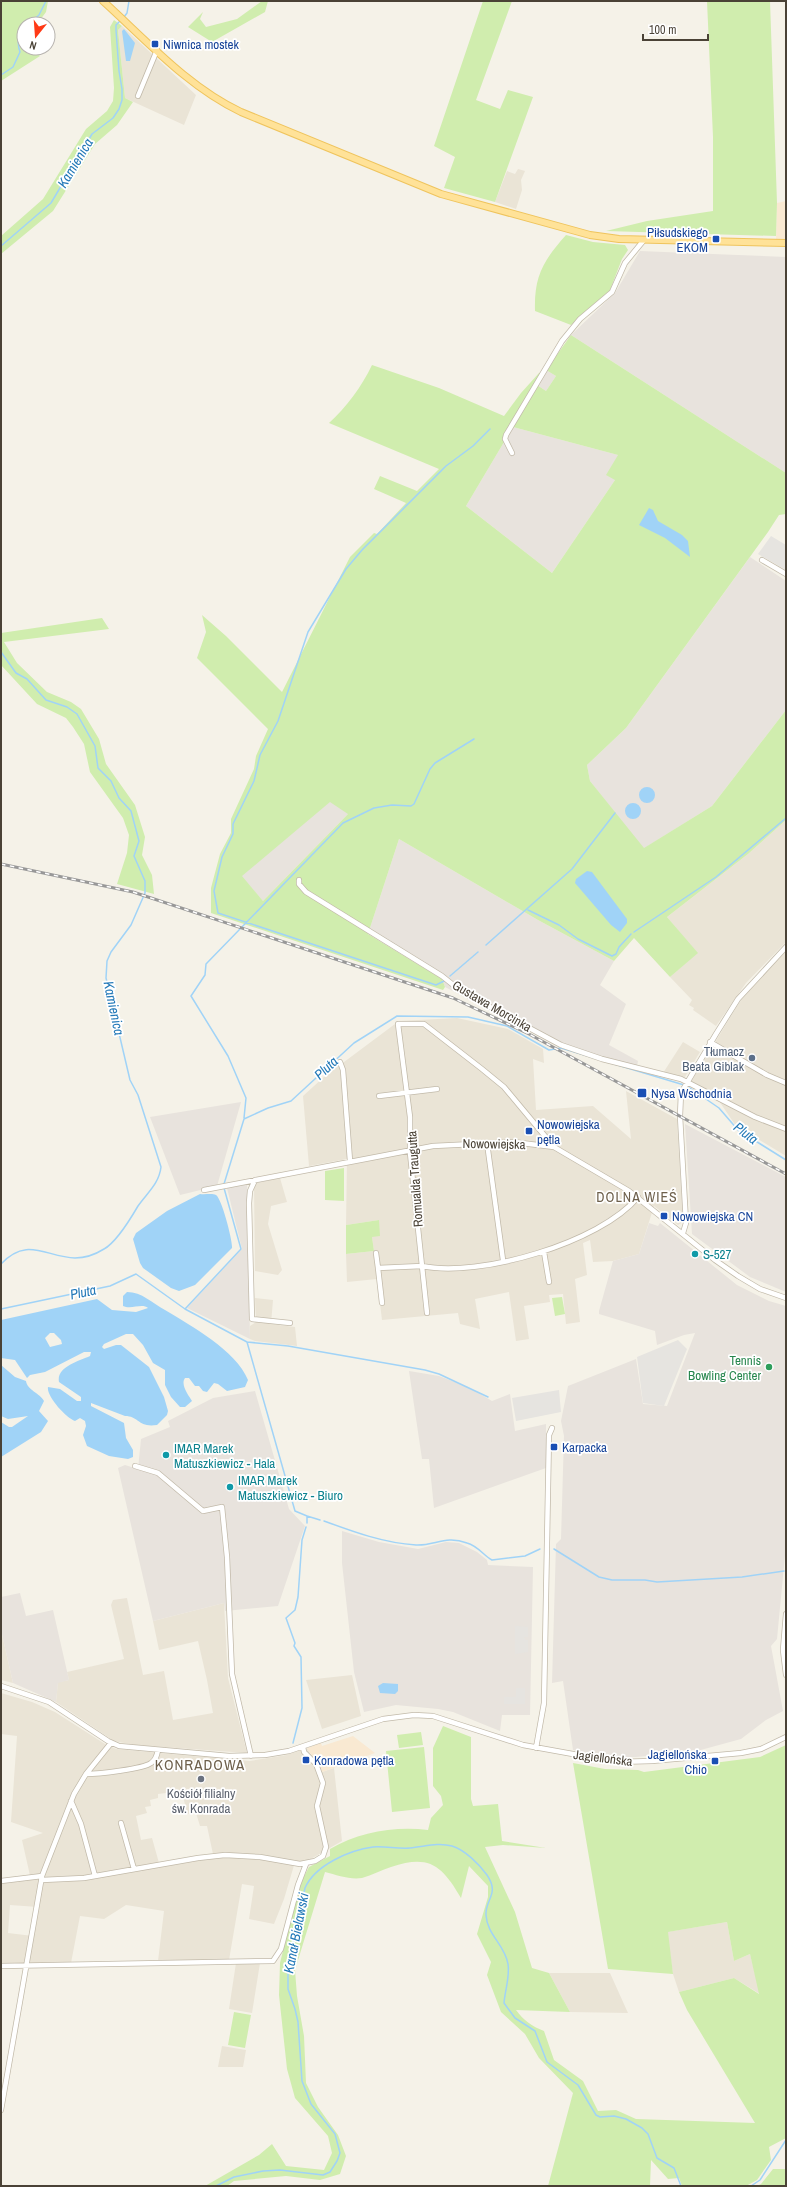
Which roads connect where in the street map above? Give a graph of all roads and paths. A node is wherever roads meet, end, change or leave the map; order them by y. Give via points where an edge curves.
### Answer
1 (103, 1) edge
2 (157, 50) junction
3 (138, 96) dead end
4 (644, 240) junction
5 (786, 243) edge
6 (512, 453) dead end
7 (762, 560) dead end
8 (786, 574) edge
9 (299, 880) dead end
10 (786, 946) edge
11 (710, 1042) junction
12 (340, 1062) dead end
13 (786, 1083) edge
14 (685, 1084) junction
15 (437, 1089) dead end
16 (407, 1093) junction
17 (379, 1096) dead end
18 (786, 1129) edge
19 (487, 1142) junction
20 (554, 1147) junction
21 (411, 1150) junction
22 (350, 1161) junction
23 (254, 1180) junction
24 (204, 1190) dead end
25 (638, 1197) junction
26 (683, 1234) junction
27 (544, 1252) junction
28 (376, 1253) dead end
29 (503, 1260) junction
30 (422, 1266) junction
31 (378, 1268) junction
32 (548, 1282) dead end
33 (786, 1298) edge
34 (382, 1303) dead end
35 (427, 1313) dead end
36 (290, 1323) dead end
37 (552, 1428) dead end
38 (135, 1466) dead end
39 (786, 1614) edge
40 (786, 1675) edge
41 (1, 1686) edge
42 (786, 1737) edge
43 (111, 1743) junction
44 (303, 1747) junction
45 (536, 1748) junction
46 (158, 1750) junction
47 (251, 1756) junction
48 (86, 1774) junction
49 (71, 1801) junction
50 (121, 1822) dead end
51 (306, 1864) junction
52 (134, 1869) junction
53 (95, 1876) junction
54 (42, 1878) junction
55 (1, 1881) edge
56 (27, 1965) junction
57 (1, 1966) edge
58 (1, 2110) edge

1 - 2 main road
2 - 3 street
2 - 4 main road via 203,90 226,105 418,185 460,200 590,235
4 - 5 main road
4 - 6 street via 625,263 612,292 573,327 549,361 506,435 505,439
7 - 8 street
9 - 14 street, Gustawa Morcinka via 299,884 306,892 442,976 462,992 561,1044
10 - 11 street via 738,999
11 - 13 street
11 - 14 street
12 - 22 street via 343,1070
14 - 18 street, Gustawa Morcinka
14 - 26 street via 680,1104 686,1215
15 - 16 street
16 - 17 street
16 - 20 street, Romualda Traugutta via 398,1024 424,1024 504,1087
16 - 21 street, Romualda Traugutta
19 - 20 street, Nowowiejska
19 - 21 street, Nowowiejska via 458,1143
19 - 29 street
20 - 25 street, Nowowiejska
21 - 22 street, Nowowiejska
21 - 30 street, Romualda Traugutta
22 - 23 street, Nowowiejska
23 - 24 street, Nowowiejska
23 - 36 street via 249,1203 252,1319
25 - 26 street, Nowowiejska
25 - 27 street via 626,1211 576,1239
26 - 33 street, Nowowiejska via 738,1276 760,1289
27 - 29 street
27 - 32 street
28 - 31 street
29 - 30 street via 469,1268
30 - 31 street
30 - 35 street, Romualda Traugutta
31 - 34 street
37 - 45 street via 549,1435 544,1703
38 - 47 street via 158,1473 203,1511 222,1507 227,1557 232,1674
39 - 40 street via 783,1650
41 - 43 street via 49,1702
42 - 45 street, Jagiellońska via 762,1749 741,1754 632,1762 602,1760
43 - 46 street, Jagiellońska
43 - 48 street
44 - 45 street, Jagiellońska via 383,1719 414,1715 433,1716
44 - 47 street, Jagiellońska
44 - 51 street via 304,1752 316,1764 322,1781 317,1806 326,1847 322,1856
46 - 47 street, Jagiellońska
46 - 48 street via 155,1759 149,1765
48 - 49 street
49 - 53 street via 81,1824
49 - 54 street
50 - 52 street
51 - 52 street via 225,1855
51 - 56 street via 281,1949 274,1961
52 - 53 street
53 - 54 street
54 - 55 street
54 - 56 street
56 - 57 street
56 - 58 street

